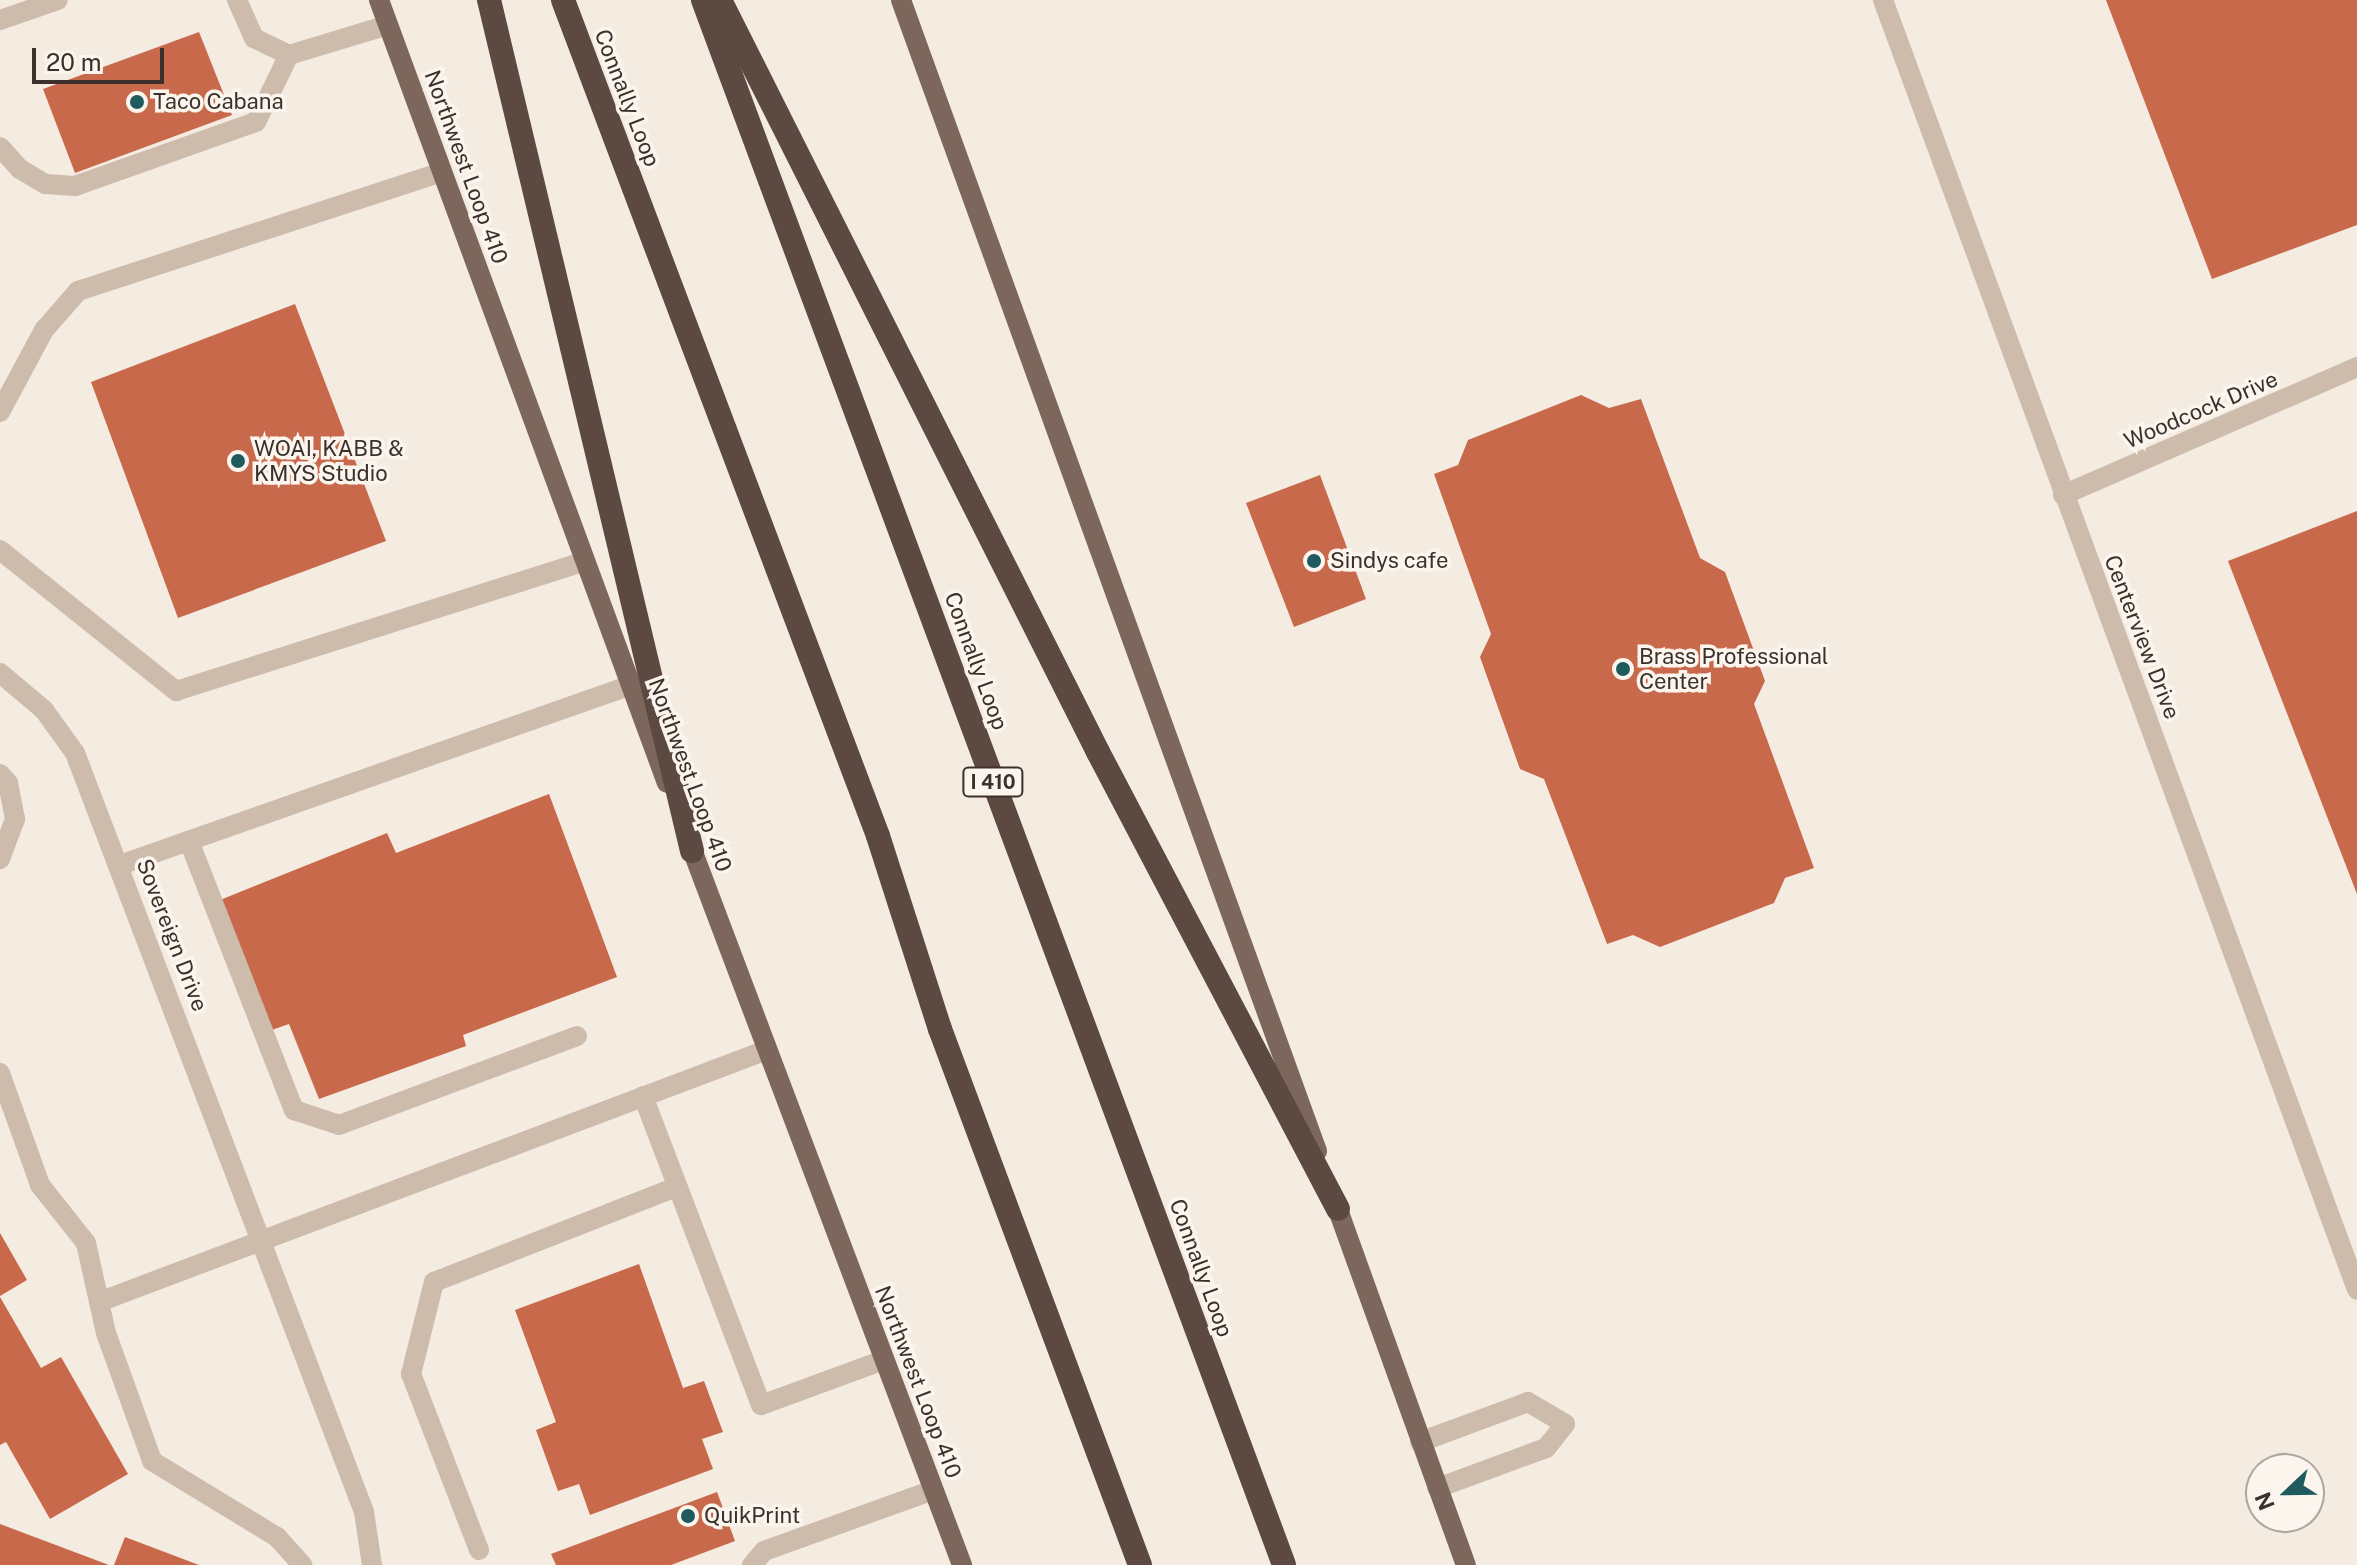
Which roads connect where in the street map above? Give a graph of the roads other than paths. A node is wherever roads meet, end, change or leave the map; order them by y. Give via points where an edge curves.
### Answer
1 (58, 0) edge
2 (237, 0) edge
3 (379, 0) edge
4 (489, 0) edge
5 (563, 0) edge
6 (703, 0) edge
7 (720, 0) edge
8 (901, 0) edge
9 (1883, 0) edge
10 (0, 20) edge
11 (388, 25) junction
12 (289, 55) junction
13 (0, 147) edge
14 (442, 172) junction
15 (2357, 367) edge
16 (0, 412) edge
17 (2063, 495) junction
18 (0, 550) edge
19 (585, 561) junction
20 (0, 673) edge
21 (631, 685) junction
22 (0, 774) edge
23 (189, 841) junction
24 (692, 851) junction
25 (0, 859) edge
26 (120, 865) junction
27 (577, 1036) dead end
28 (767, 1050) junction
29 (0, 1073) edge
30 (643, 1096) junction
31 (677, 1187) junction
32 (1338, 1209) junction
33 (260, 1238) junction
34 (2357, 1290) edge
35 (99, 1302) junction
36 (884, 1360) junction
37 (1420, 1442) junction
38 (1437, 1488) junction
39 (933, 1490) junction
40 (479, 1550) dead end
41 (302, 1565) edge
42 (372, 1565) edge
43 (752, 1565) edge
44 (962, 1565) edge
45 (1140, 1565) edge
46 (1284, 1565) edge
47 (1466, 1565) edge

1 - 10 street
2 - 12 street via 254,38
3 - 11 main road, Northwest Loop 410
4 - 24 highway
5 - 45 highway, Connally Loop via 878,836 940,1029
6 - 46 highway, Connally Loop / I 410
7 - 32 highway via 1098,752
8 - 32 main road
9 - 17 street, Centerview Drive
11 - 12 street
11 - 14 main road, Northwest Loop 410
12 - 13 street via 256,122 75,186 45,184 20,169
14 - 16 street via 78,291 44,330
14 - 19 main road, Northwest Loop 410
15 - 17 street, Woodcock Drive
17 - 34 street, Centerview Drive
18 - 19 street via 176,691
19 - 21 main road, Northwest Loop 410
20 - 26 street, Sovereign Drive via 44,710 75,753
21 - 23 street
21 - 24 main road, Northwest Loop 410
22 - 25 street via 8,783 15,819
23 - 26 street
23 - 27 street via 294,1110 339,1125
24 - 28 main road, Northwest Loop 410
26 - 33 street, Sovereign Drive
28 - 30 street
28 - 36 main road, Northwest Loop 410
29 - 35 street via 40,1185 86,1243
30 - 31 street
30 - 33 street
31 - 36 street via 761,1405
31 - 40 street via 434,1282 411,1374
32 - 37 main road
33 - 35 street
33 - 42 street, Sovereign Drive via 364,1512
35 - 41 street via 152,1461 277,1537
36 - 39 main road, Northwest Loop 410
37 - 38 main road
37 - 38 street via 1528,1402 1565,1424 1546,1448
38 - 47 main road
39 - 43 street via 764,1551
39 - 44 main road, Northwest Loop 410

